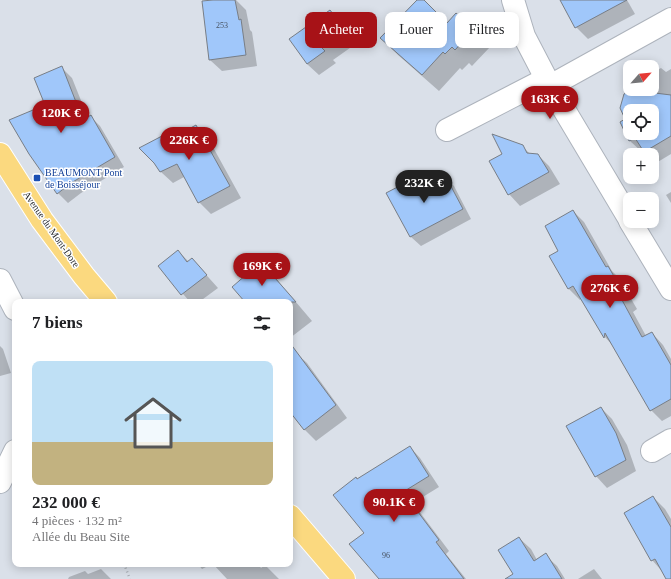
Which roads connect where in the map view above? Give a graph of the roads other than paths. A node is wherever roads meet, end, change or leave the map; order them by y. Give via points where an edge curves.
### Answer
1 (513, 0) edge
2 (671, 19) edge
3 (548, 82) junction
4 (447, 130) dead end
5 (0, 154) edge
6 (623, 209) edge
7 (634, 228) edge
8 (0, 280) edge
9 (669, 282) edge
10 (103, 299) edge
11 (12, 303) edge
12 (671, 440) edge
13 (652, 451) dead end
14 (12, 457) edge
15 (0, 482) edge
16 (293, 520) edge
17 (344, 579) edge

1 - 3 street via 524,36
2 - 3 street
3 - 4 street
3 - 6 street
5 - 10 main road, Avenue du Mont-Dore via 42,220
7 - 9 street
8 - 11 street
12 - 13 street
14 - 15 street
16 - 17 main road

